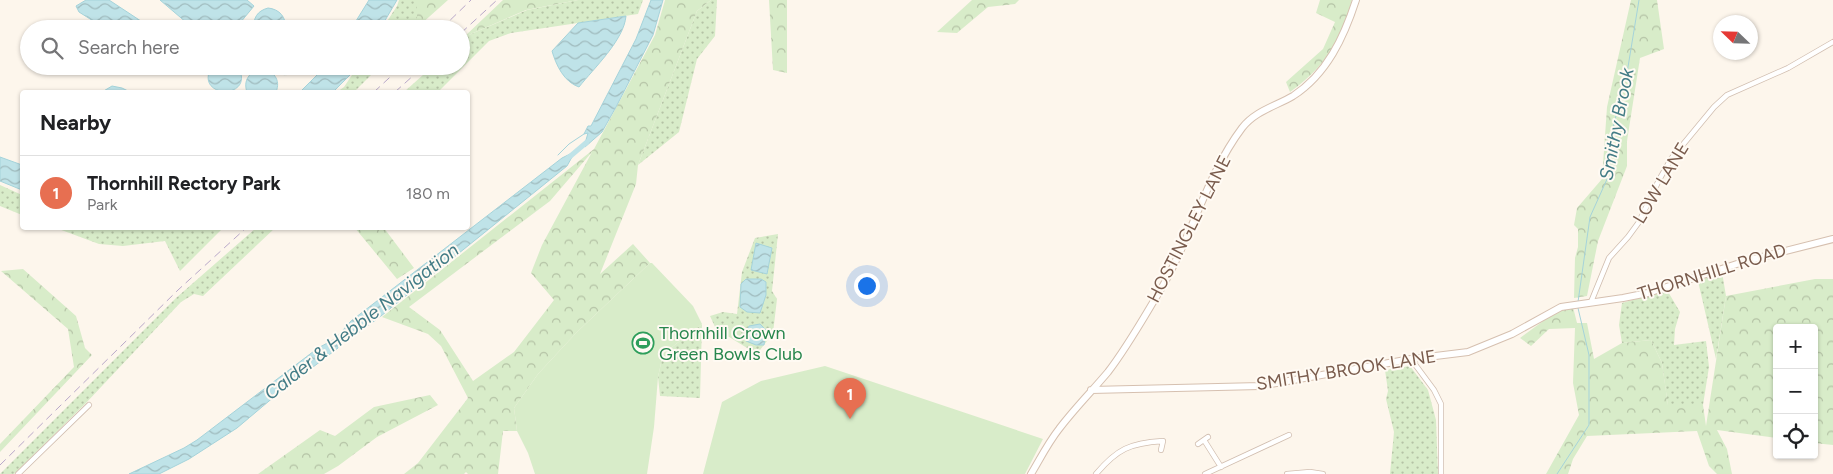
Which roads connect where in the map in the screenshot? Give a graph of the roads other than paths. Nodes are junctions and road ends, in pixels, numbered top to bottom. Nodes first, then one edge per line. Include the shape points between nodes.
1 (1356, 0) edge
2 (1833, 42) edge
3 (1833, 239) edge
4 (1590, 302) junction
5 (1411, 359) junction
6 (1092, 390) junction
7 (89, 405) dead end
8 (1289, 435) dead end
9 (1198, 444) dead end
10 (1161, 450) dead end
11 (1221, 467) junction
12 (18, 474) edge
13 (1031, 474) edge
14 (1096, 474) edge
15 (1205, 474) edge
16 (1286, 474) edge
17 (1323, 474) edge
18 (1441, 474) edge

1 - 6 street, HOSTINGLEY LANE via 1344,35 1319,72 1293,96 1262,111 1243,127 1214,176 1162,288 1124,349
2 - 4 street, LOW LANE via 1788,68 1727,95 1714,106 1671,160 1639,222 1609,258
3 - 4 street, THORNHILL ROAD via 1746,261 1648,293
4 - 5 street, SMITHY BROOK LANE via 1557,309 1512,334 1468,352
5 - 6 street, SMITHY BROOK LANE via 1260,386
5 - 18 street via 1434,390 1440,404
6 - 13 street, HOSTINGLEY LANE via 1058,431
7 - 12 street
8 - 11 street
9 - 11 street via 1206,439
10 - 14 street via 1163,441 1144,442 1123,449
11 - 15 street
16 - 17 street

